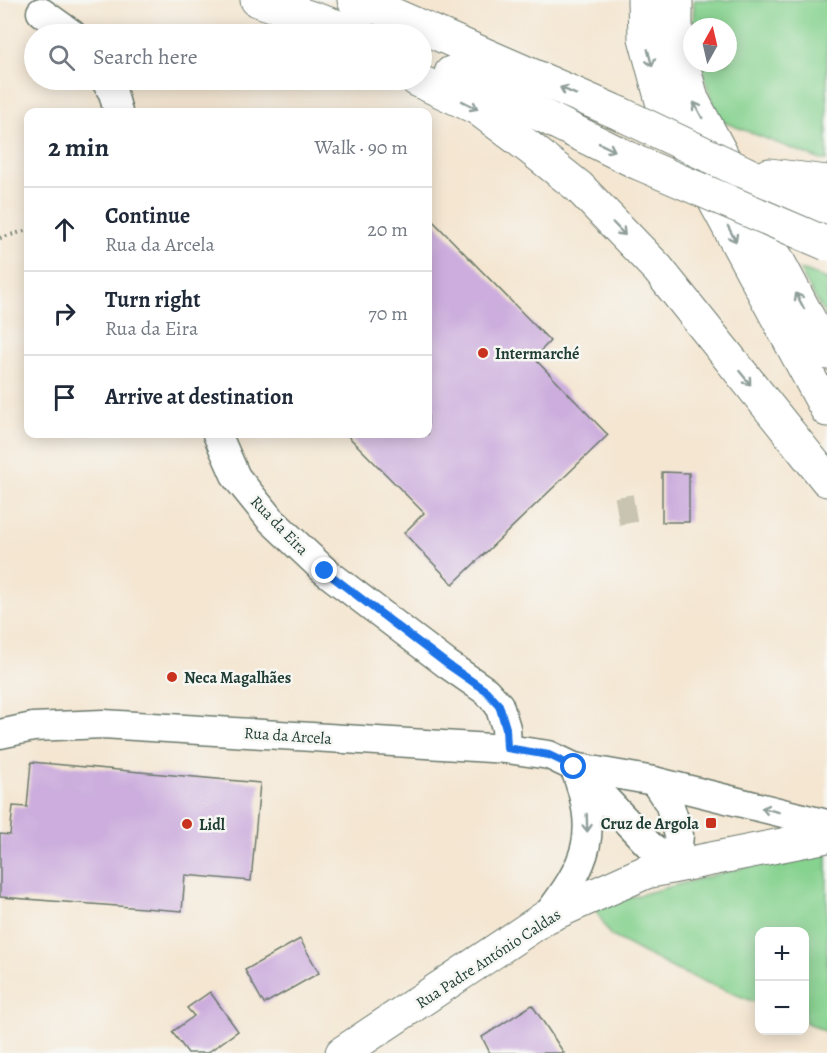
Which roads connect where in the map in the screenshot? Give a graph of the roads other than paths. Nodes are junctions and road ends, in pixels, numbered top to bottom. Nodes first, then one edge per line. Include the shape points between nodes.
1 (257, 0) edge
2 (354, 0) edge
3 (644, 0) edge
4 (676, 0) edge
5 (41, 12) dead end
6 (58, 24) edge
7 (330, 24) edge
8 (415, 24) edge
9 (432, 32) edge
10 (432, 64) edge
11 (432, 87) edge
12 (110, 90) edge
13 (117, 108) edge
14 (824, 196) edge
15 (827, 244) edge
16 (827, 353) edge
17 (827, 410) edge
18 (219, 438) edge
19 (827, 480) edge
20 (0, 734) edge
21 (507, 748) junction
22 (574, 767) junction
23 (654, 781) junction
24 (827, 824) edge
25 (827, 836) edge
26 (676, 866) junction
27 (546, 917) junction
28 (342, 1053) edge

1 - 7 main road
8 -> 2 main road, bridge
3 -> 17 main road via 645,38 663,105
16 -> 4 main road via 692,99 676,37
5 - 6 street
14 -> 9 main road, bridge via 739,170
10 -> 15 main road, bridge via 636,162
11 -> 19 main road via 477,108 579,187 658,269
12 - 13 street
18 - 21 street, Rua da Eira via 236,477 270,519 325,571 486,691 499,705
20 - 21 street, Rua da Arcela via 33,727 103,724
21 - 22 street, Rua da Arcela via 549,755
22 - 23 street
22 - 26 street via 649,845
22 -> 27 street via 585,794 588,828 583,860
24 -> 23 street
23 - 26 street via 669,803 679,835
25 - 26 main road, Rua Padre António Caldas
26 - 27 main road, Rua Padre António Caldas via 646,872
27 - 28 main road, Rua Padre António Caldas

